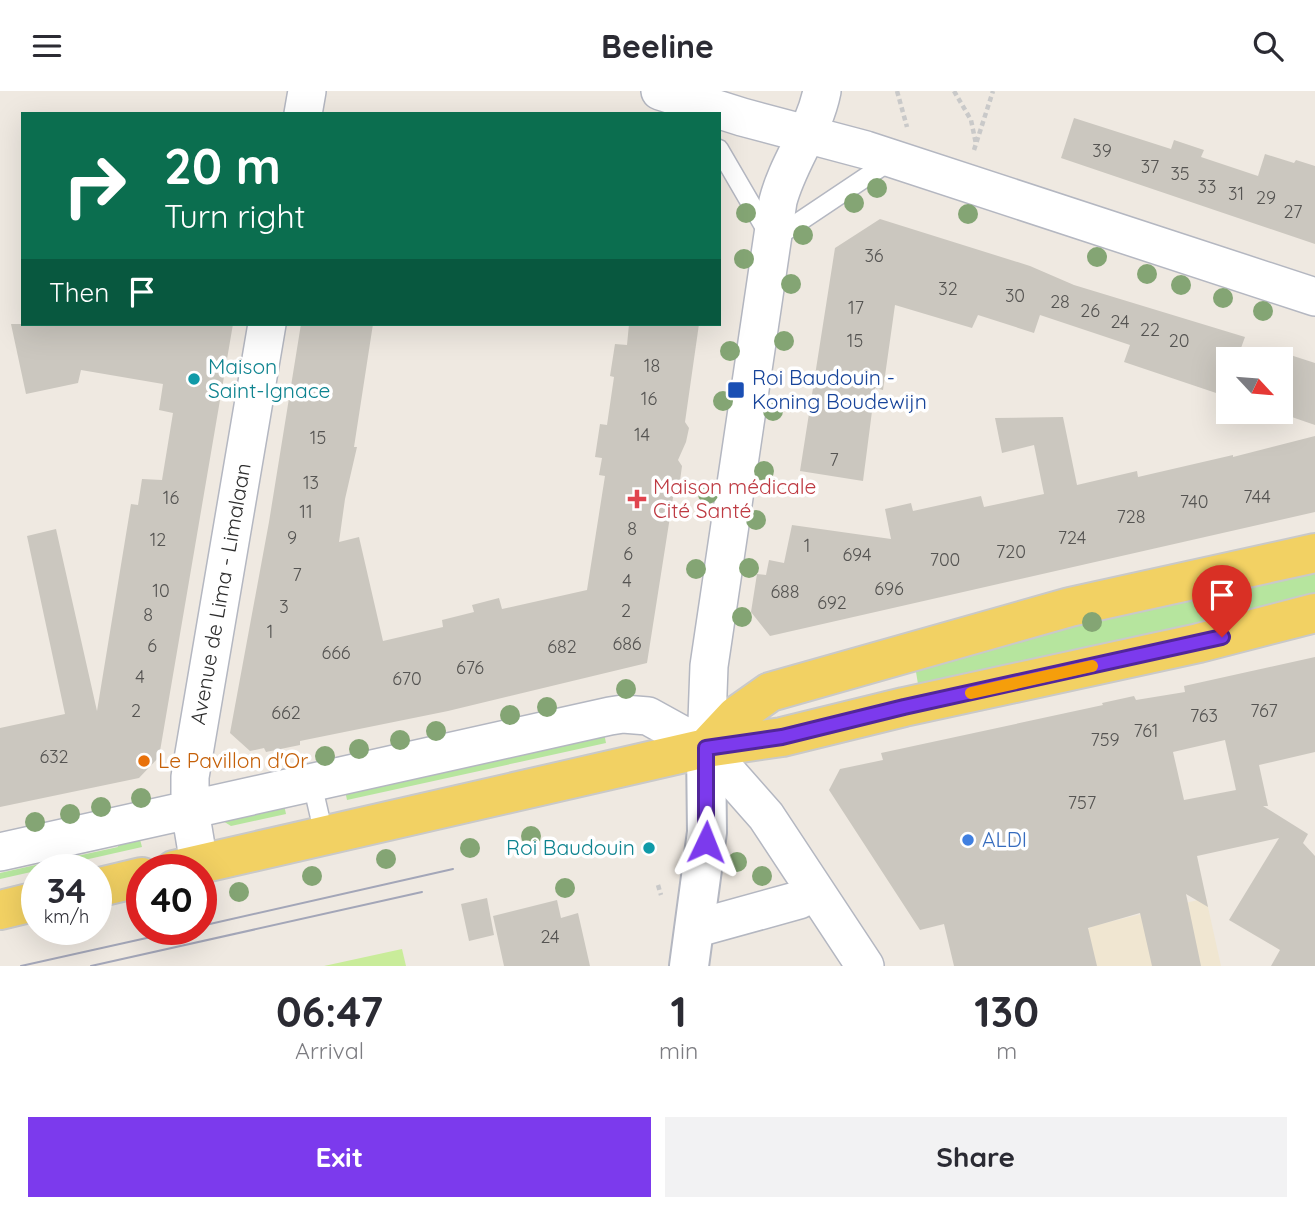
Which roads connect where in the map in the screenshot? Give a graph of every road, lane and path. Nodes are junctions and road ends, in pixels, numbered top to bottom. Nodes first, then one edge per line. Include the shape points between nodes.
1 (307, 91) edge
2 (822, 91) edge
3 (897, 91) edge
4 (954, 91) edge
5 (993, 91) edge
6 (697, 101) edge
7 (303, 112) edge
8 (808, 134) junction
9 (900, 144) junction
10 (976, 145) junction
11 (721, 152) edge
12 (970, 160) dead end
13 (772, 240) junction
14 (1315, 297) edge
15 (267, 326) edge
16 (1315, 553) edge
17 (1315, 613) edge
18 (895, 655) junction
19 (904, 707) junction
20 (706, 748) junction
21 (312, 783) junction
22 (190, 810) junction
23 (324, 835) junction
24 (0, 852) edge
25 (187, 854) edge
26 (217, 860) edge
27 (658, 885) dead end
28 (815, 891) junction
29 (661, 895) dead end
30 (21, 905) edge
31 (0, 910) edge
32 (692, 948) edge
33 (865, 966) edge

1 - 7 street
2 - 8 street
3 - 9 path
4 - 10 path via 971,120
5 - 10 path
6 - 8 street
8 - 9 street
8 - 13 street via 782,187
9 - 13 lane
9 - 14 street
10 - 12 path
11 - 13 lane
13 - 20 street via 709,666
15 - 22 street, Avenue de Lima - Limalaan via 190,777
16 - 18 main road via 1070,607
17 - 19 main road
18 - 19 main road
18 - 20 main road via 770,692 736,716
19 - 20 main road via 782,737
20 - 21 street via 656,719 623,714
20 - 23 main road
20 - 28 street via 766,817
20 - 32 street via 707,832
21 - 22 street
21 - 23 lane
22 - 24 street
22 - 25 street, Avenue de Lima - Limalaan
23 - 26 main road
27 - 29 path
28 - 32 street
28 - 33 street
30 - 31 main road

